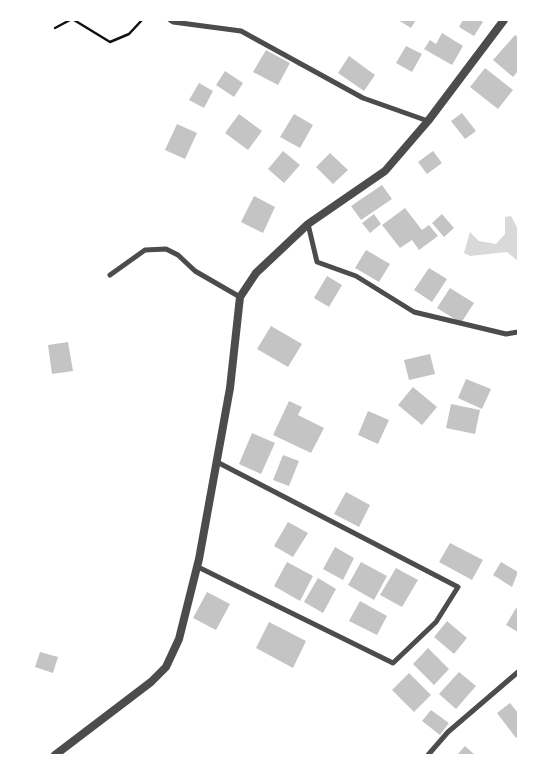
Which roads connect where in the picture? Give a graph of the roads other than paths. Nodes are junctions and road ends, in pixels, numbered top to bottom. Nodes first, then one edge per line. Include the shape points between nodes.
1 (170, 20) edge
2 (504, 20) edge
3 (428, 121) junction
4 (308, 224) junction
5 (110, 275) dead end
6 (240, 297) junction
7 (518, 332) edge
8 (216, 462) junction
9 (198, 567) junction
10 (518, 672) edge
11 (55, 755) edge
12 (428, 755) edge

1 - 3 street via 240,31 363,98
2 - 3 street
3 - 4 street via 385,171
4 - 6 street via 256,273
4 - 7 street via 317,262 356,276 414,312 506,334
5 - 6 street via 146,250 166,249 195,271
6 - 8 street via 230,388
8 - 9 street
8 - 9 street via 458,587 436,622 394,663
9 - 11 street via 179,639 166,667
10 - 12 street via 448,732

